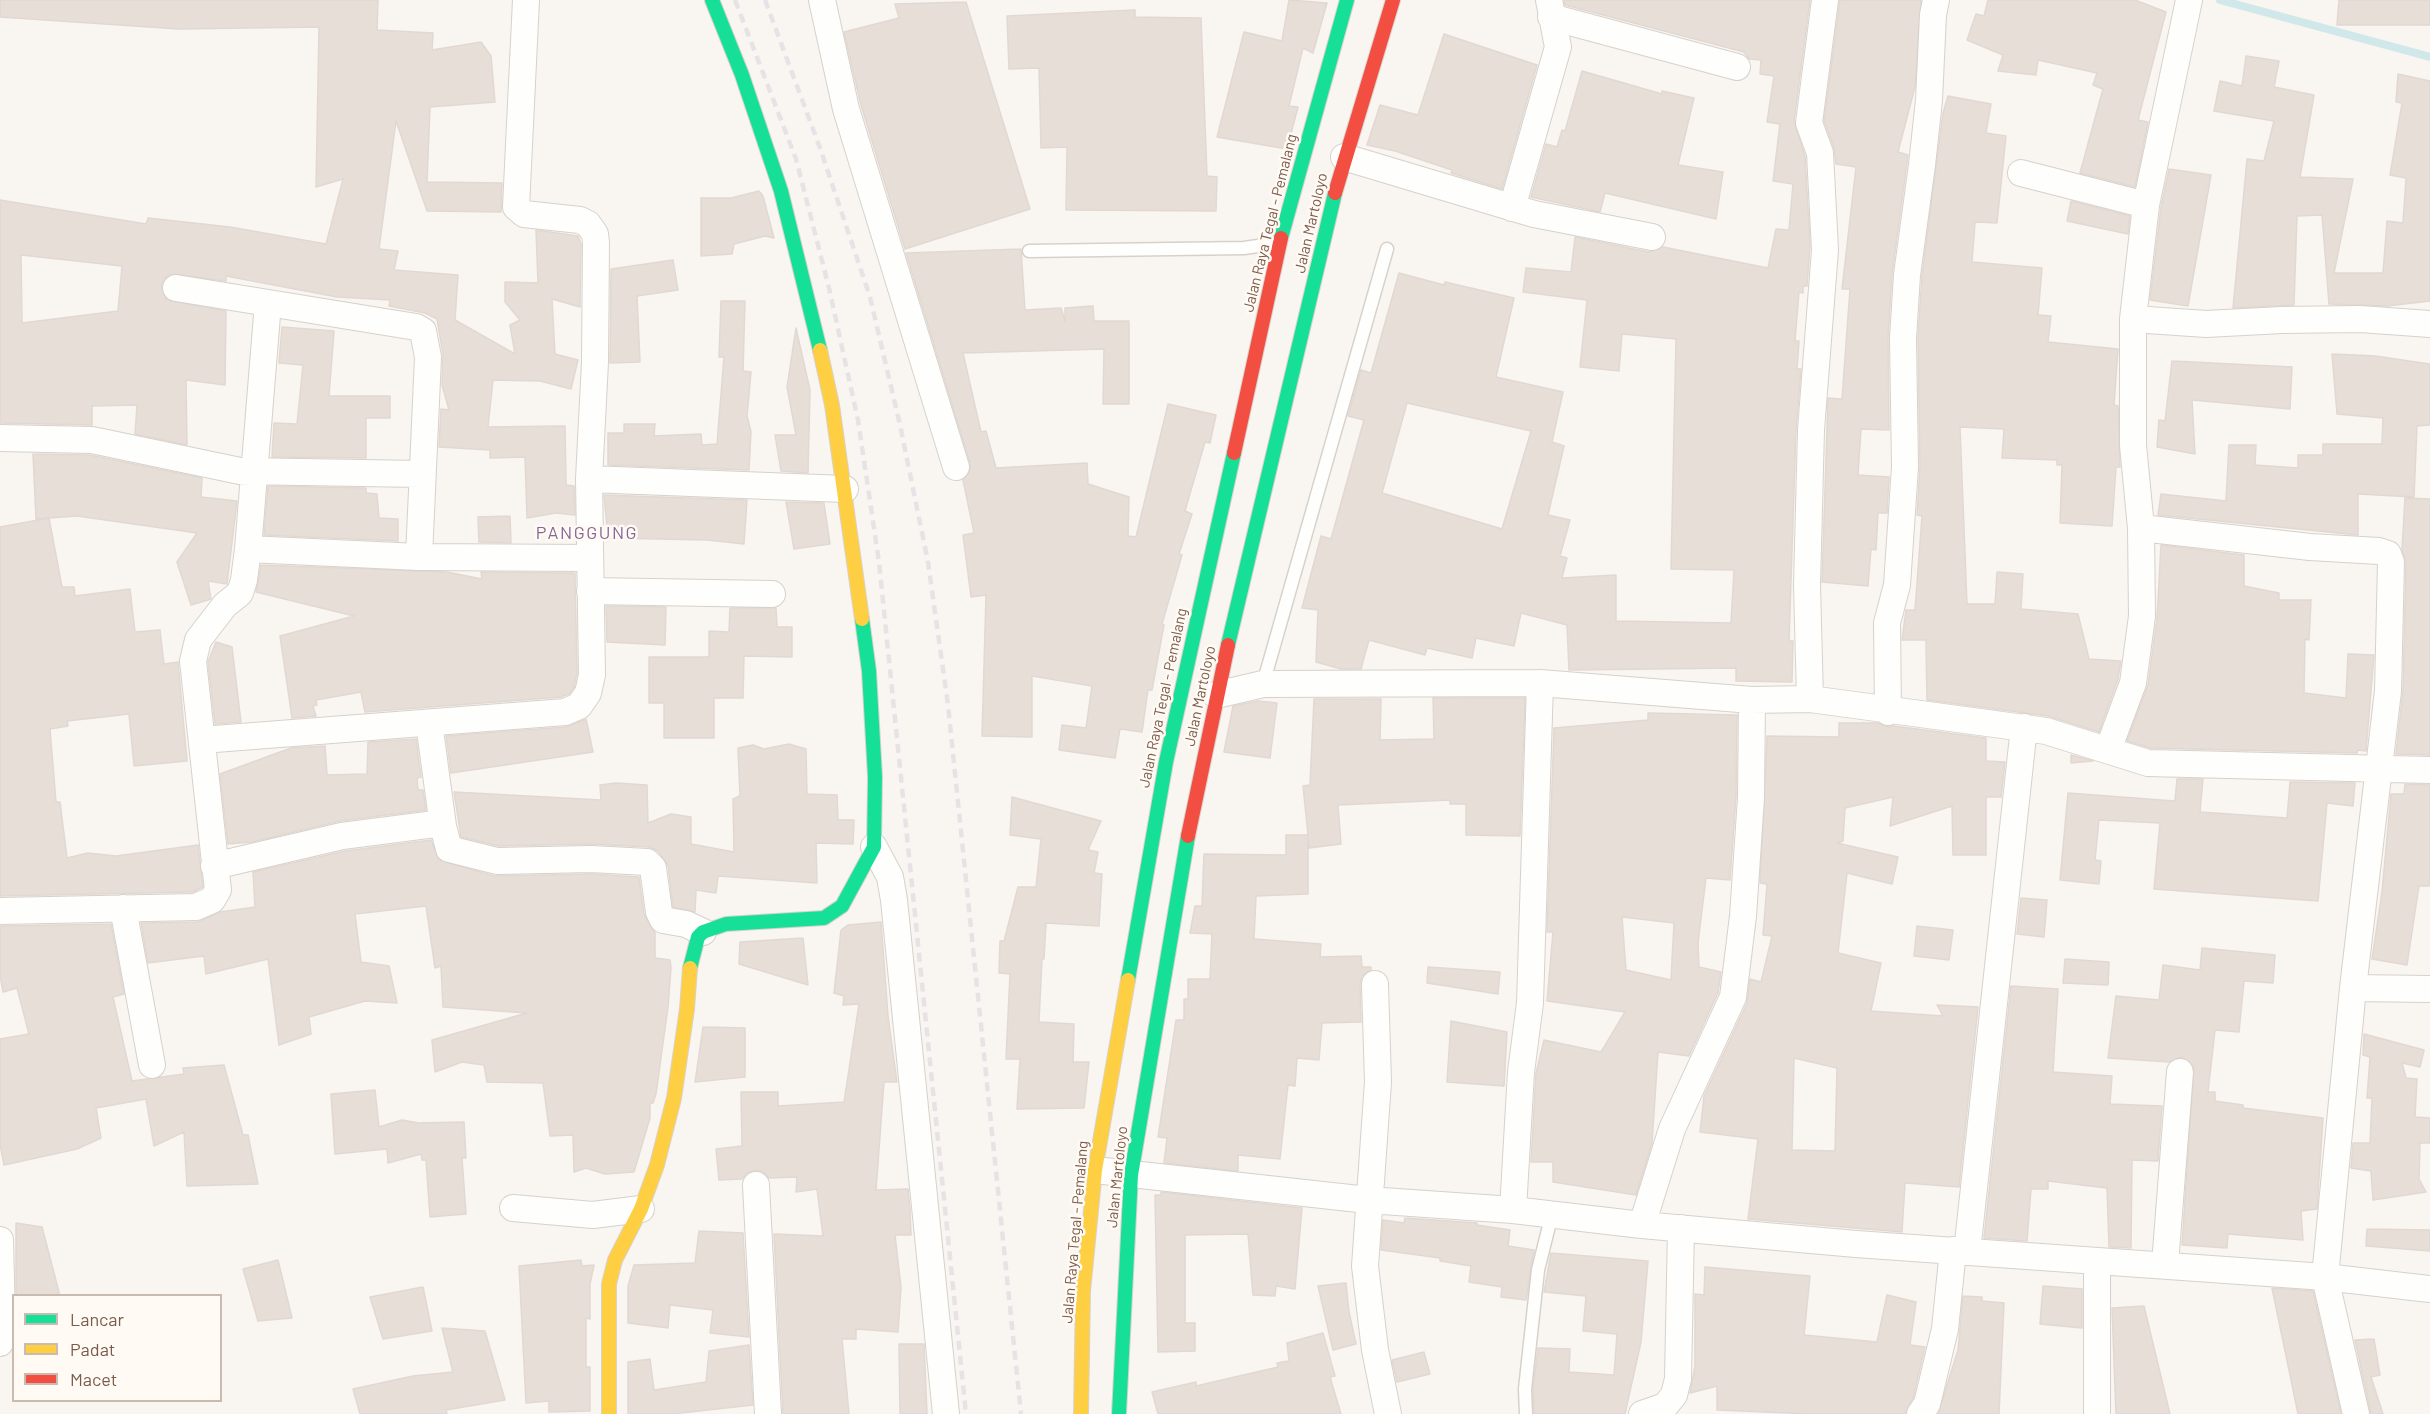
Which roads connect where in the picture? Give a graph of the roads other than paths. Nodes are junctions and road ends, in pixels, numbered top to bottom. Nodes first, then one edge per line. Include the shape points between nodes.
1 (526, 0) edge
2 (712, 0) edge
3 (822, 0) edge
4 (1347, 0) edge
5 (1393, 0) edge
6 (1824, 0) edge
7 (1936, 0) edge
8 (2189, 2) edge
9 (1550, 8) edge
10 (1737, 67) dead end
11 (1344, 157) junction
12 (2021, 173) dead end
13 (2146, 205) junction
14 (1512, 208) junction
15 (1652, 237) dead end
16 (1280, 243) junction
17 (1387, 249) dead end
18 (1029, 251) dead end
19 (176, 288) dead end
20 (268, 303) junction
21 (2133, 320) junction
22 (2430, 324) edge
23 (0, 438) edge
24 (956, 467) dead end
25 (253, 471) junction
26 (421, 474) junction
27 (589, 479) junction
28 (845, 489) junction
29 (2141, 528) junction
30 (248, 549) junction
31 (419, 557) junction
32 (590, 558) junction
33 (590, 591) junction
34 (771, 594) dead end
35 (1540, 683) junction
36 (1263, 684) junction
37 (1216, 695) junction
38 (1810, 699) junction
39 (1752, 700) junction
40 (1888, 712) junction
41 (429, 723) junction
42 (2024, 727) junction
43 (202, 740) junction
44 (2108, 750) junction
45 (2378, 768) junction
46 (2430, 770) edge
47 (443, 826) junction
48 (874, 847) junction
49 (214, 866) junction
50 (123, 908) junction
51 (0, 911) edge
52 (703, 932) junction
53 (1376, 984) dead end
54 (2353, 988) junction
55 (2430, 989) edge
56 (152, 1065) dead end
57 (2180, 1072) dead end
58 (1095, 1170) junction
59 (1131, 1175) junction
60 (756, 1185) dead end
61 (1368, 1200) junction
62 (513, 1208) dead end
63 (641, 1209) junction
64 (1513, 1210) junction
65 (1552, 1214) junction
66 (1642, 1224) junction
67 (1681, 1228) junction
68 (0, 1240) edge
69 (1960, 1251) junction
70 (2097, 1262) junction
71 (2165, 1264) junction
72 (2325, 1277) junction
73 (2430, 1289) edge
74 (0, 1343) edge
75 (609, 1414) edge
76 (768, 1414) edge
77 (946, 1414) edge
78 (1081, 1414) edge
79 (1119, 1414) edge
80 (1388, 1414) edge
81 (1526, 1414) edge
82 (1642, 1414) edge
83 (1920, 1414) edge
84 (2097, 1414) edge
85 (2356, 1414) edge

1 - 27 street via 516,207 524,214 580,220 596,234
2 - 28 main road via 781,191 815,325
3 - 24 street via 846,109
4 - 16 main road, Jalan Raya Tegal - Pemalang
5 - 11 main road, Jalan Martoloyo
6 - 38 street via 1809,123 1820,153 1825,250 1811,430 1807,585
7 - 40 street via 1923,154 1906,285 1905,467 1897,585 1887,623
8 - 13 street
9 - 10 street
9 - 14 street via 1558,46
11 - 14 street
11 - 37 main road, Jalan Martoloyo
12 - 13 street
13 - 21 street
14 - 15 street
16 - 18 lane via 1244,248
16 - 58 main road, Jalan Raya Tegal - Pemalang via 1166,762
17 - 36 lane
19 - 20 street
20 - 25 street
20 - 26 street via 423,331 428,357
21 - 22 street via 2206,324 2360,319
21 - 29 street via 2133,445
23 - 25 street via 92,440
25 - 26 street
25 - 30 street
26 - 31 street
27 - 28 street
27 - 32 street
28 - 48 main road via 869,671
29 - 44 street via 2142,616 2133,683
29 - 45 street via 2310,548 2379,550 2388,554 2388,691
30 - 31 street
30 - 43 street via 240,592 198,640 193,661
31 - 32 street
32 - 33 street
33 - 34 street
33 - 41 street via 592,675 588,693 579,706 565,712
35 - 36 street
35 - 39 street
35 - 64 street via 1530,1003 1521,1072
36 - 37 street
37 - 59 main road, Jalan Martoloyo via 1183,864
38 - 39 street
38 - 40 street
39 - 66 street via 1751,798 1733,997 1672,1129
40 - 42 street
41 - 43 street
41 - 47 street
42 - 44 street
42 - 69 street
43 - 49 street
44 - 45 street via 2148,763
45 - 46 street
45 - 54 street
47 - 49 street via 425,824 342,836
47 - 52 street via 449,849 496,861 647,862 652,868 663,920
48 - 52 main road via 842,906 824,918 726,924
48 - 77 street via 890,877 894,900
49 - 50 street via 218,890 212,900 196,907
50 - 51 street
50 - 56 street
52 - 63 main road via 690,961 674,1098
53 - 61 street via 1378,1082
54 - 55 street
54 - 72 street
57 - 71 street
58 - 59 street
58 - 78 main road, Jalan Raya Tegal - Pemalang via 1083,1291
59 - 61 street
59 - 79 main road, Jalan Martoloyo
60 - 76 street
61 - 64 street
61 - 80 street via 1365,1266 1375,1350
62 - 63 street via 592,1215
63 - 75 main road via 615,1260 609,1284
64 - 65 street
65 - 66 street
65 - 81 lane via 1538,1270 1525,1389
66 - 67 street
67 - 69 street
67 - 82 street via 1678,1379 1674,1395 1665,1406
68 - 74 street
69 - 70 street
69 - 83 street via 1927,1404
70 - 71 street
70 - 84 street
71 - 72 street
72 - 73 street
72 - 85 street

